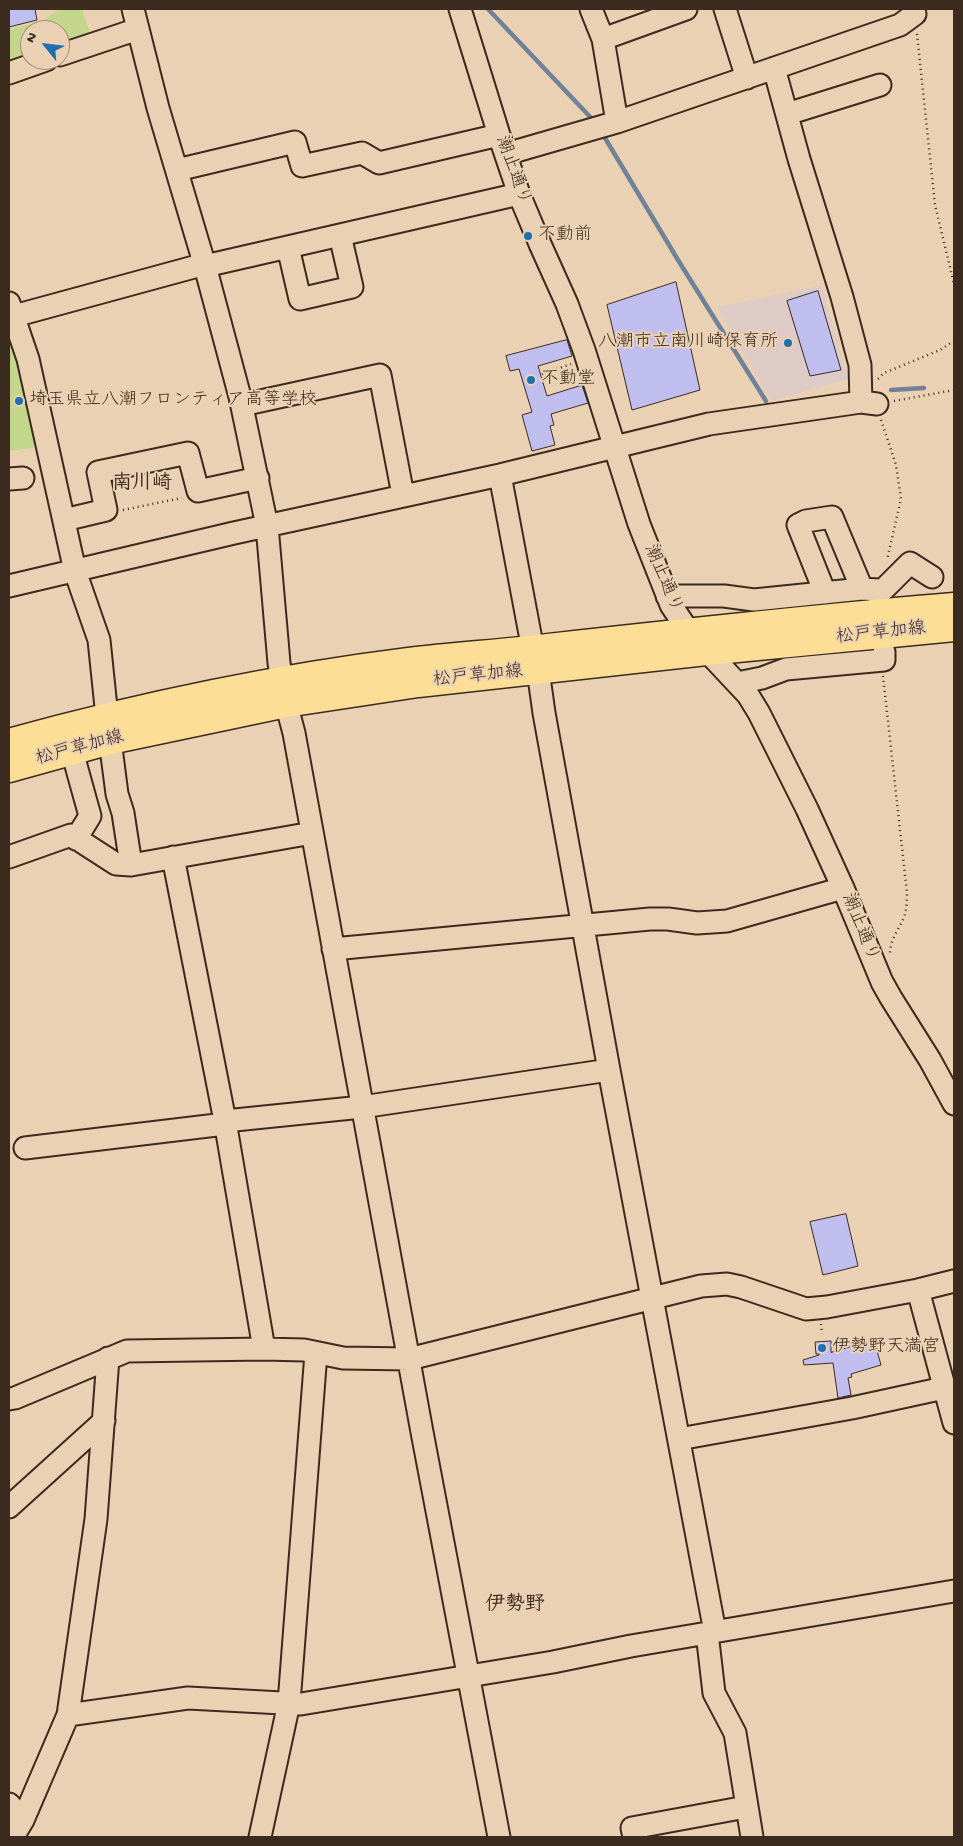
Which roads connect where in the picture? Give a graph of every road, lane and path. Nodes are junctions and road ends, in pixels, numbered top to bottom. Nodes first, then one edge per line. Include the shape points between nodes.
1 (460, 9) edge
2 (591, 9) edge
3 (686, 9) edge
4 (724, 9) edge
5 (915, 14) joint
6 (135, 19) edge
7 (603, 39) junction
8 (70, 50) edge
9 (774, 68) junction
10 (747, 78) junction
11 (880, 85) dead end
12 (787, 114) junction
13 (617, 122) junction
14 (503, 144) junction
15 (177, 170) junction
16 (519, 194) junction
17 (340, 235) junction
18 (288, 247) junction
19 (205, 265) junction
20 (954, 284) edge
21 (11, 310) edge
22 (954, 341) edge
23 (587, 359) junction
24 (542, 374) dead end
25 (954, 390) edge
26 (869, 403) junction
27 (242, 406) junction
28 (616, 447) junction
29 (500, 474) junction
30 (258, 478) junction
31 (198, 491) junction
32 (403, 495) junction
33 (106, 510) junction
34 (64, 520) junction
35 (267, 526) junction
36 (75, 570) junction
37 (932, 577) dead end
38 (9, 586) edge
39 (825, 593) junction
40 (667, 596) junction
41 (885, 604) junction
42 (954, 607) edge
43 (954, 627) edge
44 (697, 642) junction
45 (884, 656) joint
46 (535, 660) junction
47 (737, 683) junction
48 (284, 692) junction
49 (109, 728) junction
50 (9, 743) edge
51 (72, 750) junction
52 (9, 768) edge
53 (312, 833) junction
54 (76, 839) junction
55 (9, 857) edge
56 (173, 857) junction
57 (131, 865) junction
58 (843, 888) junction
59 (583, 925) junction
60 (334, 949) junction
61 (890, 959) dead end
62 (608, 1070) junction
63 (954, 1104) edge
64 (362, 1107) junction
65 (225, 1122) junction
66 (25, 1148) dead end
67 (954, 1281) edge
68 (918, 1290) junction
69 (652, 1298) junction
70 (264, 1349) junction
71 (316, 1353) junction
72 (108, 1358) junction
73 (409, 1359) junction
74 (944, 1388) junction
75 (9, 1399) edge
76 (104, 1420) junction
77 (954, 1423) edge
78 (679, 1438) junction
79 (9, 1507) edge
80 (954, 1591) edge
81 (711, 1633) junction
82 (469, 1676) junction
83 (289, 1703) junction
84 (68, 1714) junction
85 (746, 1807) junction
86 (16, 1812) edge
87 (9, 1837) edge
88 (260, 1837) edge
89 (499, 1837) edge
90 (634, 1837) edge
91 (752, 1837) edge

1 - 14 street, 潮止通り
2 - 7 street
3 - 7 street
4 - 10 street
5 - 9 street via 900,25
5 - 20 path via 935,205
6 - 8 street
6 - 15 street
7 - 13 street
9 - 10 street
9 - 12 street
10 - 13 street
11 - 12 street
12 - 26 street via 842,297
13 - 14 street
14 - 15 street via 379,163 362,152 302,166 295,142
14 - 16 street, 潮止通り
15 - 19 street
16 - 17 street
16 - 23 street, 潮止通り
17 - 18 street
17 - 18 street via 352,287 300,298
18 - 19 street
19 - 21 street
19 - 27 street
21 - 34 street via 28,360
22 - 26 path via 884,373 877,379
23 - 24 path
23 - 28 street, 潮止通り
25 - 26 path via 909,400
26 - 28 street via 795,410 709,424
26 - 41 path via 896,465 902,499 880,580
27 - 30 street
27 - 32 street via 380,375
28 - 29 street
28 - 40 street, 潮止通り via 639,524
29 - 32 street
29 - 46 street
30 - 31 street
30 - 35 street
31 - 33 path via 193,496 111,513
31 - 33 street via 188,453 98,472
32 - 35 street
33 - 34 street
34 - 36 street
35 - 36 street
35 - 48 street
36 - 38 street
36 - 49 street via 99,640
37 - 41 street via 910,563 884,588
39 - 40 street via 754,600 724,596
39 - 41 street
39 - 41 street via 798,525 832,517
40 - 44 street, 潮止通り via 674,612
41 - 42 main road, 松戸草加線
41 - 43 main road, 松戸草加線
41 - 44 main road, 松戸草加線
44 - 46 main road, 松戸草加線
44 - 47 street, 潮止通り
45 - 47 street via 786,669
45 - 61 path via 885,705 906,893 906,910 890,946
46 - 48 main road, 松戸草加線 via 418,683
46 - 59 street
47 - 58 street, 潮止通り via 759,713
48 - 49 main road, 松戸草加線
48 - 53 street
49 - 50 main road, 松戸草加線
49 - 51 main road, 松戸草加線
49 - 57 street
51 - 52 main road, 松戸草加線
51 - 54 street via 90,816
53 - 56 street
53 - 60 street
54 - 55 street via 71,835
54 - 57 street via 116,864
56 - 57 street
56 - 65 street
58 - 59 street via 718,922 668,919
58 - 63 street, 潮止通り via 886,990
59 - 60 street
59 - 62 street
60 - 64 street
62 - 64 street
62 - 69 street
64 - 65 street
64 - 73 street
65 - 66 street
65 - 70 street
67 - 68 street
68 - 69 street via 806,1309 727,1284 701,1286
68 - 74 street
69 - 73 street
69 - 78 street
70 - 71 street
70 - 72 street via 127,1352
71 - 73 street via 343,1358
71 - 83 street
72 - 75 street
72 - 76 street
73 - 82 street
74 - 77 street
74 - 78 street via 852,1408
76 - 79 street
76 - 84 street via 96,1519
78 - 81 street
80 - 81 street
81 - 82 street
81 - 85 street via 714,1693 735,1733
82 - 83 street via 301,1704
82 - 89 street
83 - 84 street via 188,1698
83 - 88 street
84 - 86 street
85 - 90 street via 632,1828
85 - 91 street
86 - 87 street via 17,1830

